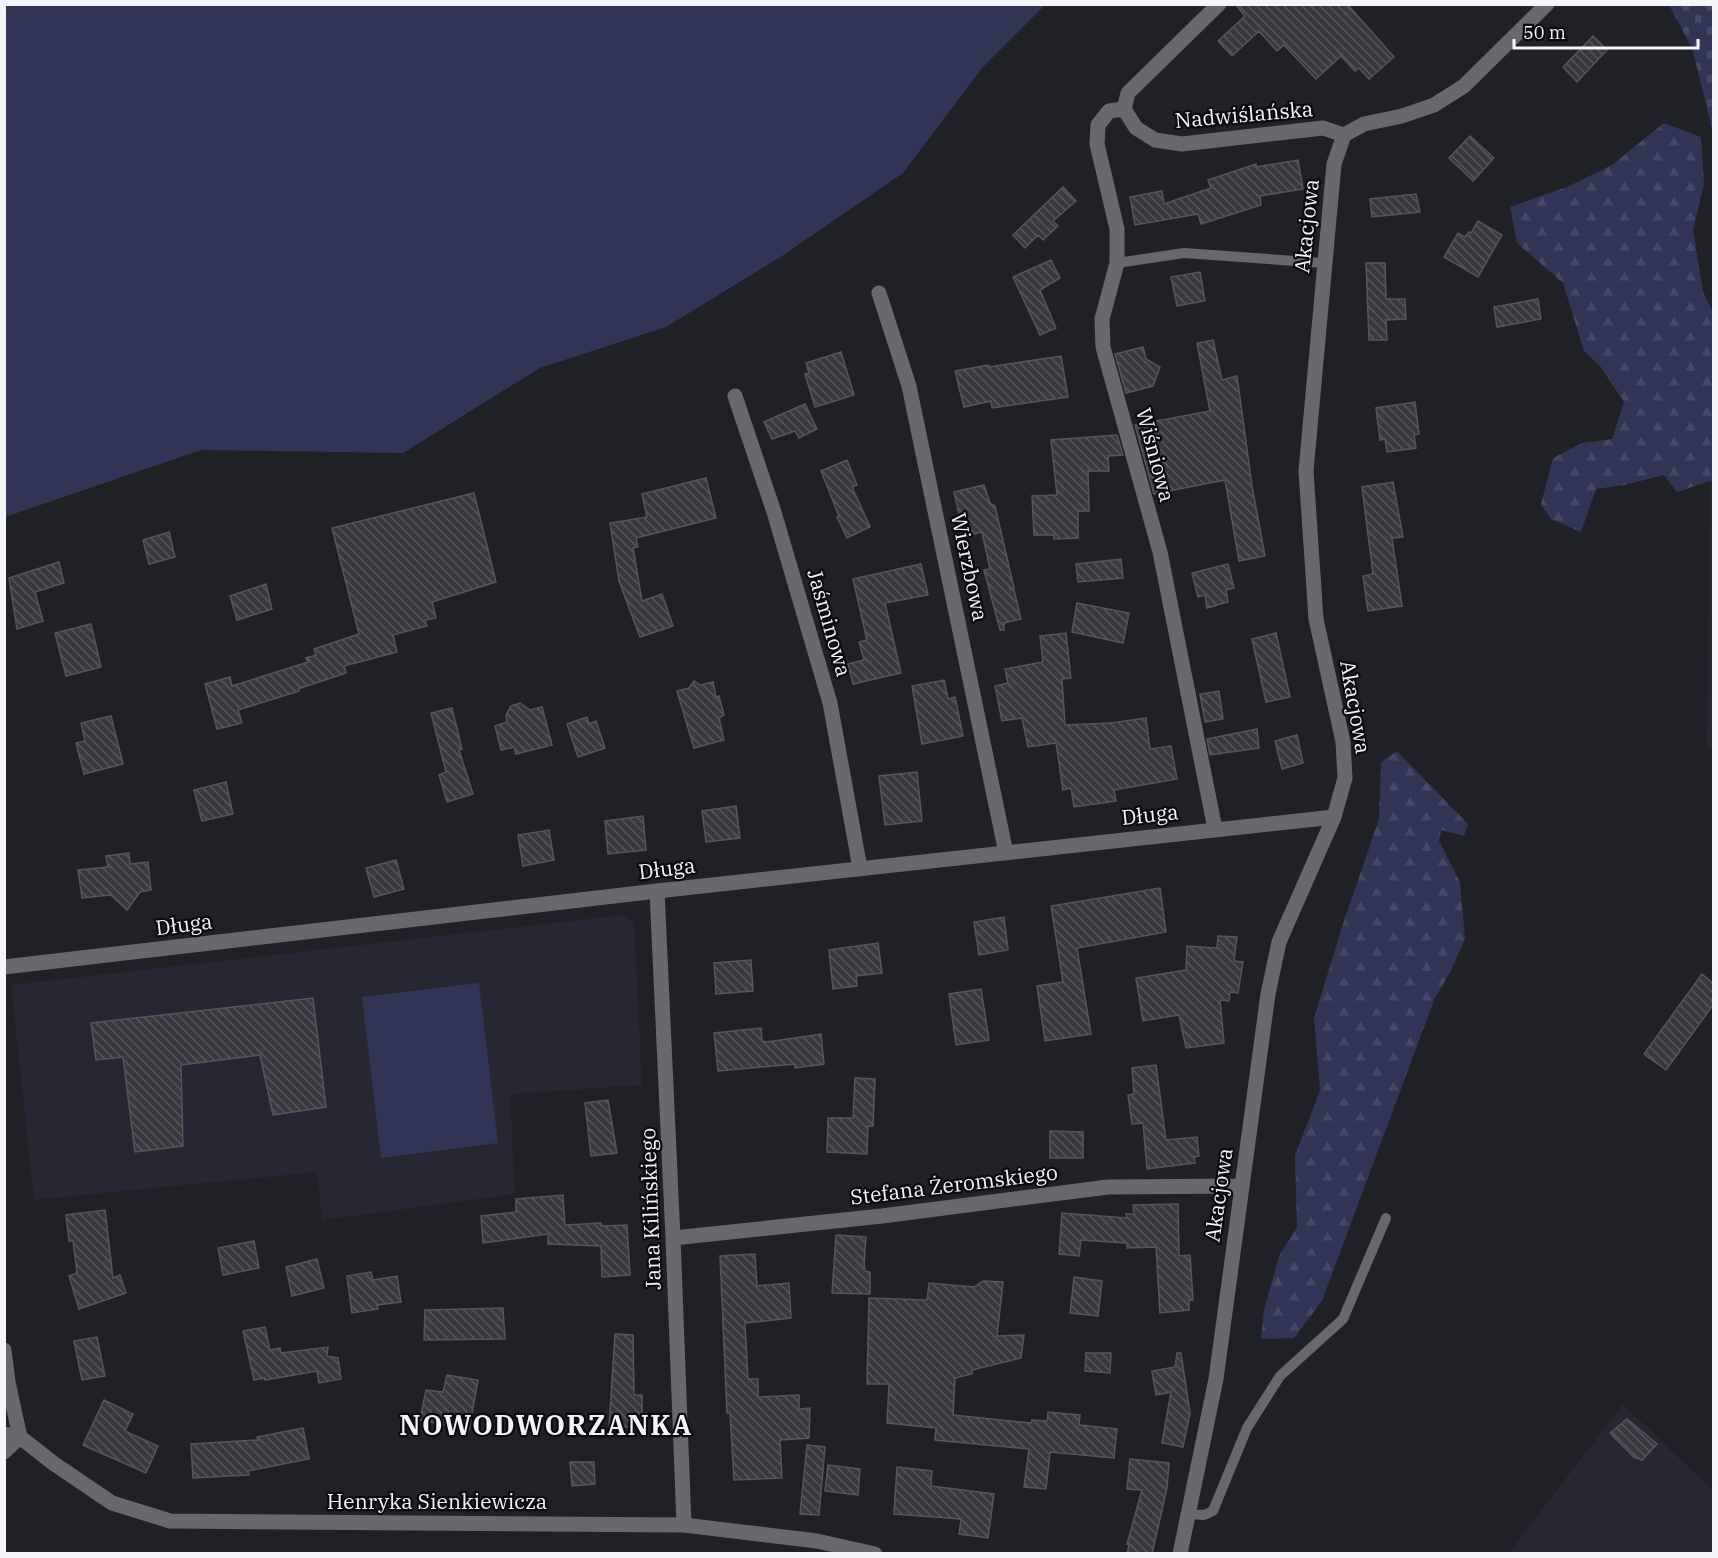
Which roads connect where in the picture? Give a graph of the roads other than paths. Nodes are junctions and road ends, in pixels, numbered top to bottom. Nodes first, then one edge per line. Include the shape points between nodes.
1 (1219, 4) edge
2 (1547, 4) edge
3 (1124, 109) junction
4 (1344, 135) junction
5 (1118, 262) junction
6 (1324, 263) junction
7 (879, 293) dead end
8 (735, 396) dead end
9 (1334, 817) junction
10 (1215, 829) junction
11 (1005, 853) junction
12 (860, 868) junction
13 (657, 891) junction
14 (4, 967) edge
15 (1241, 1186) junction
16 (1386, 1218) dead end
17 (673, 1238) junction
18 (4, 1350) edge
19 (12, 1435) edge
20 (4, 1452) edge
21 (1189, 1514) junction
22 (684, 1525) junction
23 (876, 1554) edge
24 (1180, 1554) edge

1 - 3 street via 1128,93
2 - 4 street via 1464,86 1434,105 1364,123
3 - 4 street, Nadwiślańska via 1136,128 1155,140 1182,144 1323,128
3 - 5 street, Wiśniowa via 1109,111 1098,125 1097,144 1117,229
4 - 6 street, Akacjowa via 1334,164
5 - 6 lane via 1184,253
5 - 10 street, Wiśniowa via 1102,320 1103,347 1160,552
6 - 9 street, Akacjowa via 1306,471 1316,619 1343,742 1345,778
7 - 11 street, Wierzbowa via 909,386
8 - 12 street, Jaśminowa via 830,703
9 - 10 street, Długa
9 - 15 street, Akacjowa via 1279,942
10 - 11 street, Długa
11 - 12 street, Długa
12 - 13 street, Długa
13 - 14 street, Długa
13 - 17 street, Jana Kilińskiego
15 - 17 street, Stefana Żeromskiego via 1108,1187
15 - 21 street, Akacjowa via 1216,1379
16 - 21 lane via 1343,1319 1280,1376 1247,1428 1213,1511
17 - 22 street, Jana Kilińskiego
18 - 19 street
19 - 20 street
19 - 22 street, Henryka Sienkiewicza via 112,1503 170,1521
21 - 24 street, Akacjowa
22 - 23 street, Henryka Sienkiewicza via 817,1541

